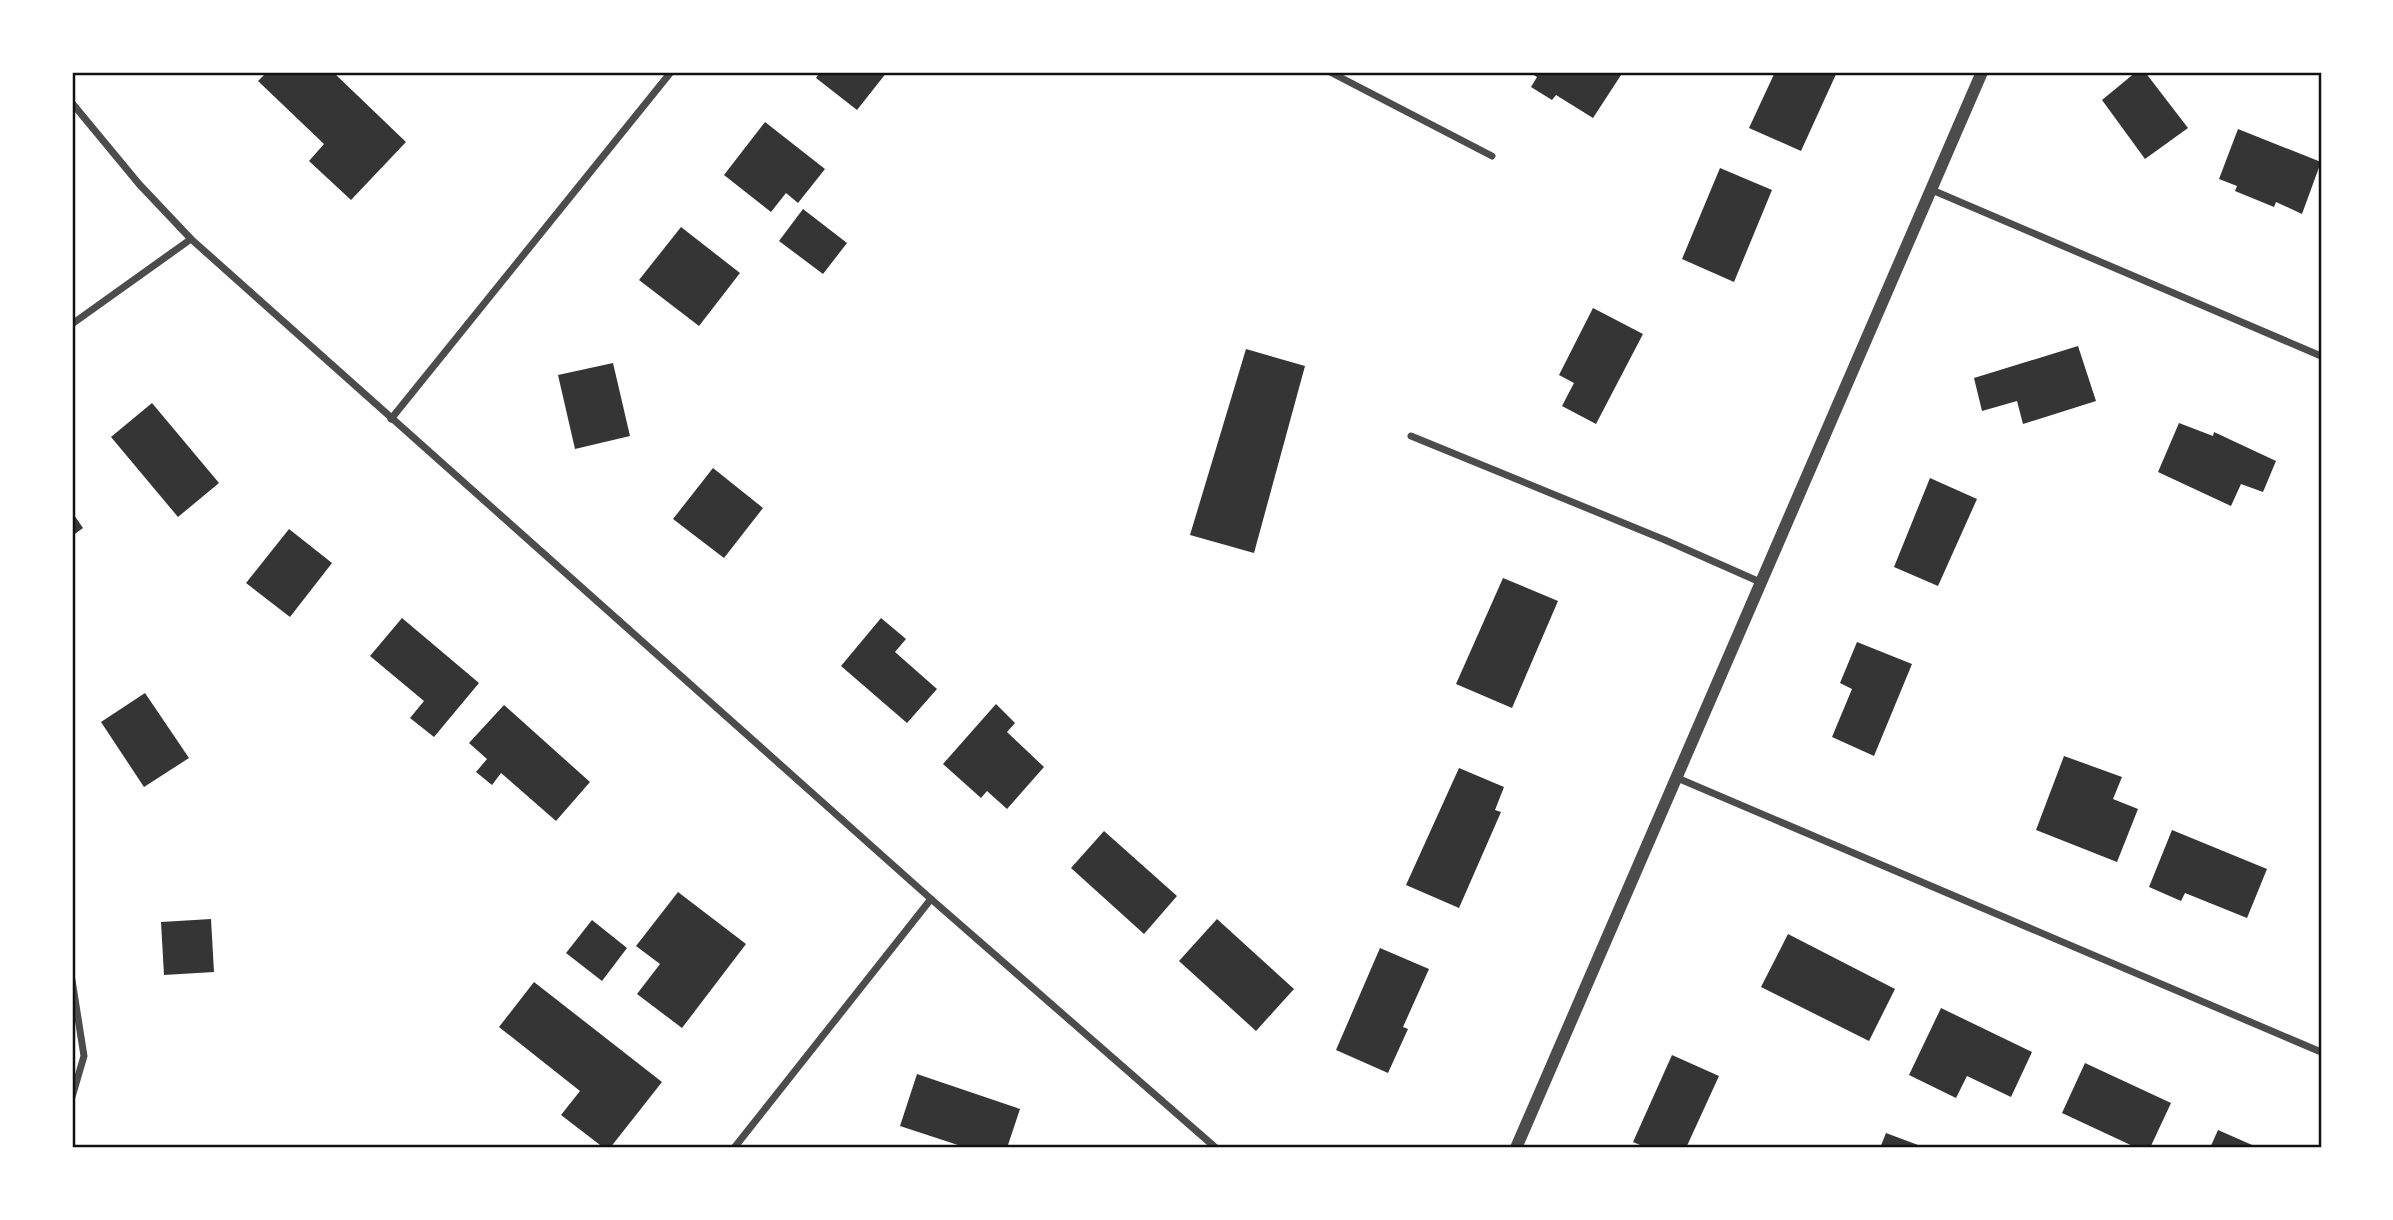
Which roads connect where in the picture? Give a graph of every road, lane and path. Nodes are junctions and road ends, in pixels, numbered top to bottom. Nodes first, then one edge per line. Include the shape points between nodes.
1 (671, 72) edge
2 (1329, 72) edge
3 (1982, 72) edge
4 (72, 103) edge
5 (1492, 156) dead end
6 (1932, 190) junction
7 (191, 239) junction
8 (72, 324) edge
9 (2321, 356) edge
10 (391, 419) junction
11 (1411, 436) dead end
12 (1760, 582) junction
13 (1675, 777) junction
14 (931, 899) junction
15 (72, 980) edge
16 (2321, 1052) edge
17 (72, 1097) edge
18 (734, 1148) edge
19 (1216, 1148) edge
20 (1516, 1148) edge

1 - 10 street
2 - 5 street
3 - 6 street
4 - 7 street
6 - 9 street
6 - 12 street
7 - 8 street
7 - 10 street
10 - 14 street
11 - 12 street
12 - 13 street
13 - 16 street
13 - 20 street
14 - 18 street
14 - 19 street
15 - 17 street via 84,1056

